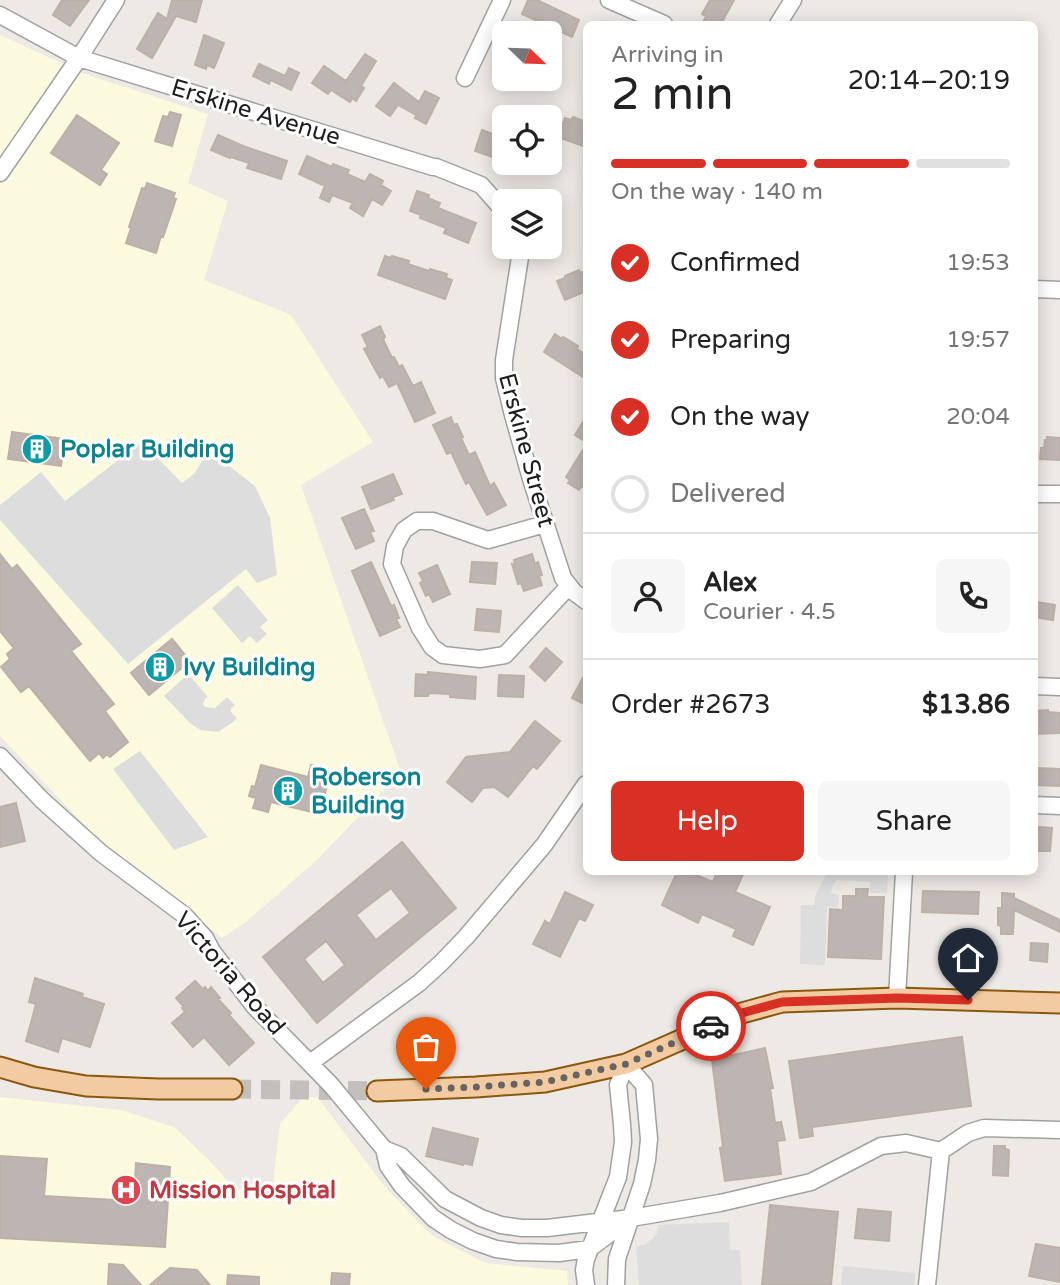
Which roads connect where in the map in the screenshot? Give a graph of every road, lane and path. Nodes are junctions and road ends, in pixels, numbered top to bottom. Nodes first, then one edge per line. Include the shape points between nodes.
1 (116, 0) edge
2 (502, 0) edge
3 (609, 0) edge
4 (793, 0) edge
5 (0, 15) edge
6 (657, 21) edge
7 (780, 21) edge
8 (79, 58) junction
9 (465, 78) dead end
10 (0, 173) edge
11 (492, 197) edge
12 (520, 259) edge
13 (1038, 289) edge
14 (1060, 290) edge
15 (1038, 494) edge
16 (1060, 494) edge
17 (545, 524) junction
18 (569, 586) junction
19 (583, 599) edge
20 (1038, 686) edge
21 (1060, 687) edge
22 (0, 756) edge
23 (583, 788) edge
24 (1038, 805) edge
25 (1060, 806) edge
26 (904, 875) edge
27 (897, 998) junction
28 (1060, 1003) edge
29 (310, 1063) junction
30 (626, 1064) junction
31 (0, 1067) edge
32 (232, 1089) tunnel mouth
33 (377, 1091) tunnel mouth
34 (1060, 1130) edge
35 (384, 1149) junction
36 (941, 1151) junction
37 (631, 1217) junction
38 (599, 1221) junction
39 (589, 1249) junction
40 (586, 1285) edge
41 (616, 1285) edge
42 (927, 1285) edge

1 - 8 street
2 - 9 street
3 - 6 street
4 - 7 street
5 - 8 street, Erskine Avenue
8 - 10 street
8 - 11 street, Erskine Avenue via 458,175 481,185
12 - 17 street, Erskine Street via 505,378
13 - 14 street
15 - 16 street
17 - 18 street, Erskine Street
17 - 18 street via 488,540 433,521 417,521 404,530 392,564 420,628 443,655 480,659 505,655
18 - 19 street, Erskine Street
20 - 21 street
22 - 29 street, Victoria Road via 101,853 184,915 254,1006
23 - 29 street via 544,845 441,963
24 - 25 street
26 - 27 street
27 - 28 main road
27 - 30 main road via 782,1002 742,1013
29 - 35 street, Victoria Road
30 - 33 main road via 545,1082
30 - 37 street via 644,1085 649,1139
30 - 38 street via 618,1085 623,1142 620,1163
31 - 32 main road via 86,1086
34 - 36 street via 984,1128
35 - 38 street, Victoria Road via 401,1156 445,1199 481,1218 522,1228
35 - 39 street, Victoria Road via 388,1166 402,1186 433,1218 473,1241 517,1252
36 - 37 street, Victoria Road via 906,1143 881,1146 811,1182
36 - 42 street
37 - 38 street, Victoria Road
37 - 39 street
37 - 41 street via 617,1259
38 - 39 street
39 - 40 street

